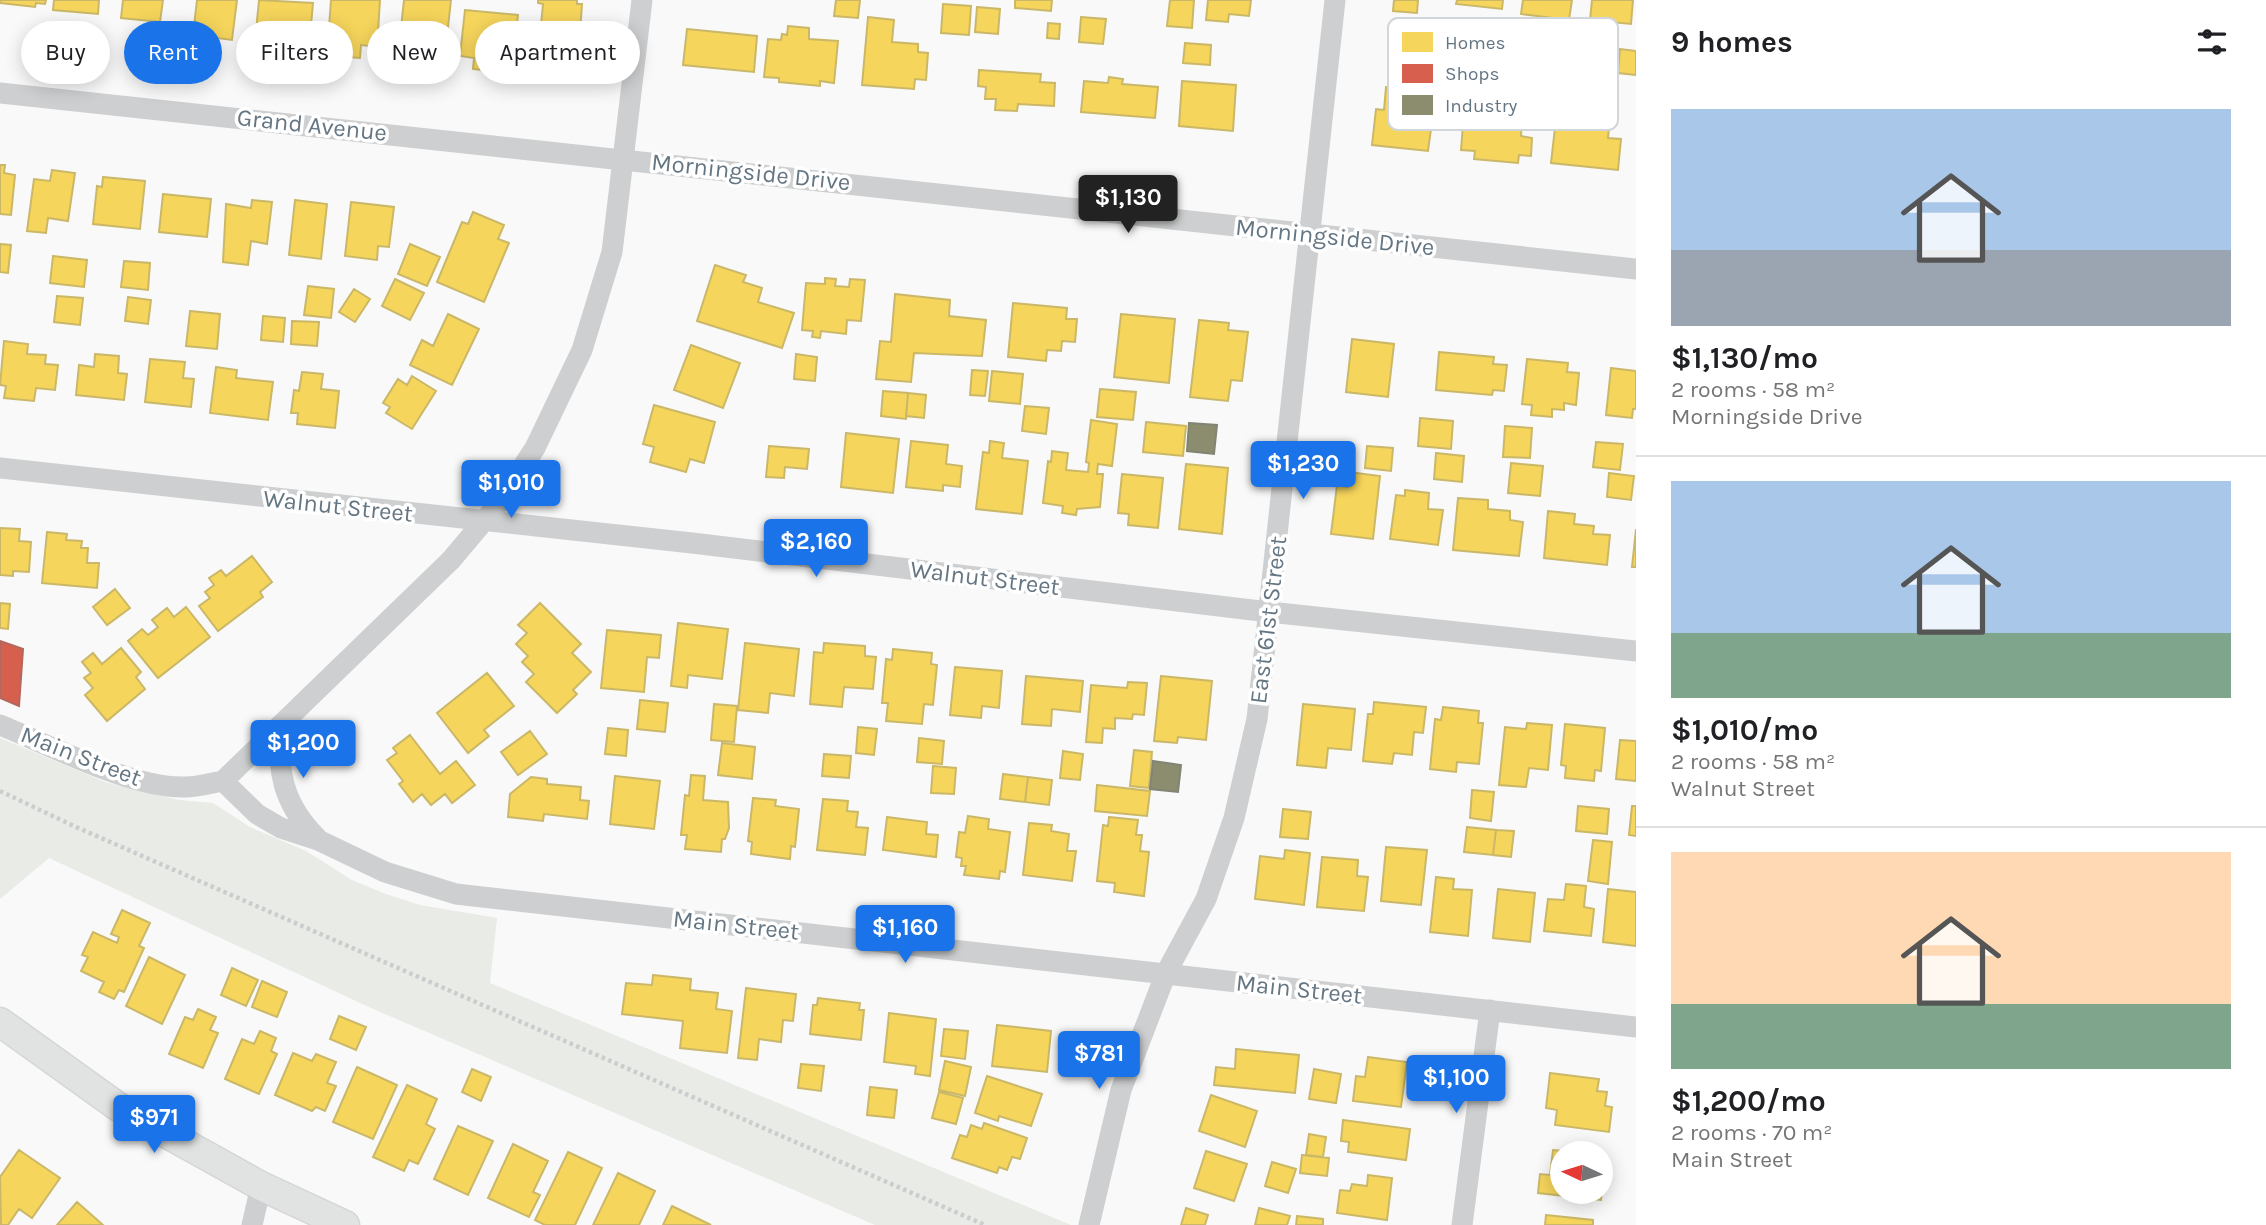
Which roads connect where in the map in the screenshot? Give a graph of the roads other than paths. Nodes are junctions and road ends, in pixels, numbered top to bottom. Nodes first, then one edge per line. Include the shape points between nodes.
1 (642, 0) edge
2 (1335, 0) edge
3 (0, 93) edge
4 (625, 158) junction
5 (1310, 234) junction
6 (1636, 269) edge
7 (0, 468) edge
8 (480, 522) junction
9 (1269, 612) junction
10 (1636, 651) edge
11 (283, 723) junction
12 (0, 724) edge
13 (223, 781) junction
14 (318, 840) junction
15 (1166, 974) junction
16 (1490, 1010) junction
17 (0, 1022) edge
18 (1636, 1027) edge
19 (261, 1186) junction
20 (252, 1225) edge
21 (345, 1225) edge
22 (1089, 1225) edge
23 (1462, 1225) edge

1 - 4 street
2 - 5 street, East 61st Street
3 - 4 street, Grand Avenue
4 - 5 street, Morningside Drive
4 - 8 street, Morningside Drive via 612,251 582,350 535,448 499,503
5 - 6 street, Morningside Drive
5 - 9 street, East 61st Street
7 - 8 street, Walnut Street
8 - 9 street, Walnut Street via 692,542
8 - 11 street, Morningside Drive via 451,560
9 - 10 street, Walnut Street
9 - 15 street, East 61st Street via 1256,719 1234,818 1206,899
11 - 13 street, Morningside Drive
11 - 14 street via 279,767 283,788 301,822
12 - 13 street, Main Street via 120,774 159,785 185,787
13 - 14 street, Main Street via 257,814
14 - 15 street, Main Street via 385,872 456,894
15 - 16 street, Main Street
15 - 22 street, East 61st Street via 1121,1090
16 - 18 street, Main Street
16 - 23 street
17 - 19 main road via 117,1106
19 - 20 street
19 - 21 main road

